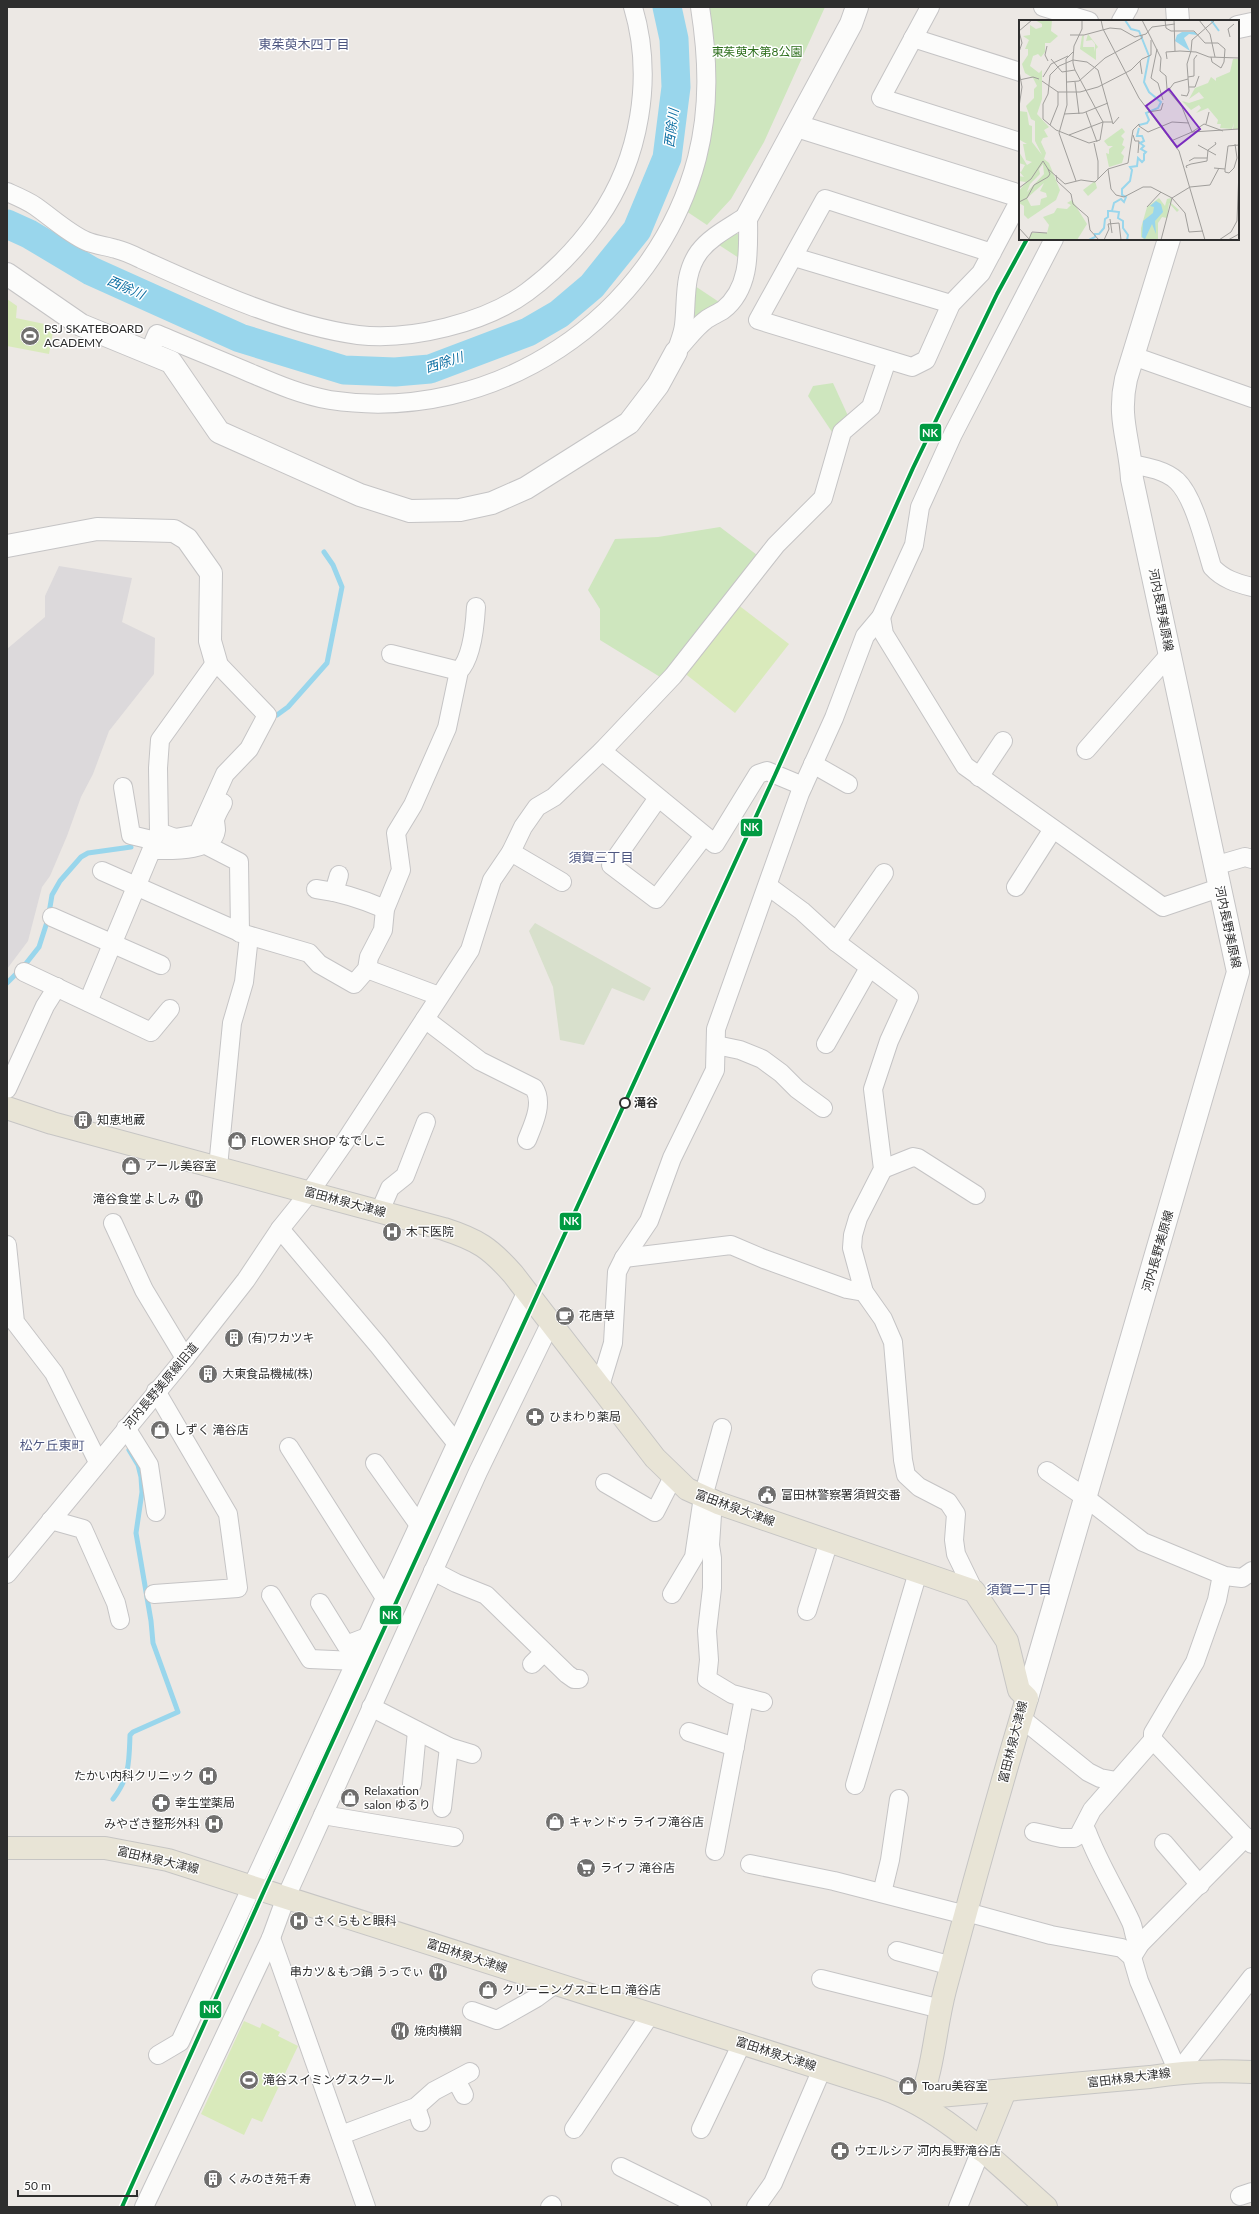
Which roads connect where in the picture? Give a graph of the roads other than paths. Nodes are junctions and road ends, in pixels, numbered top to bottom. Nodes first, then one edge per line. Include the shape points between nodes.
1 (633, 7) edge
2 (700, 7) edge
3 (857, 7) edge
4 (930, 7) edge
5 (1043, 7) edge
6 (1129, 7) edge
7 (1177, 7) edge
8 (1086, 20) edge
9 (1122, 20) edge
10 (1178, 20) edge
11 (1252, 24) edge
12 (1239, 27) edge
13 (913, 38) junction
14 (1019, 72) edge
15 (797, 126) junction
16 (1019, 142) edge
17 (7, 192) edge
18 (1019, 196) edge
19 (1019, 202) edge
20 (748, 215) junction
21 (1053, 240) edge
22 (1169, 240) edge
23 (992, 253) junction
24 (794, 257) junction
25 (7, 274) edge
26 (951, 304) junction
27 (676, 352) junction
28 (149, 353) junction
29 (1133, 356) junction
30 (887, 360) junction
31 (1252, 398) edge
32 (1131, 464) junction
33 (7, 546) edge
34 (1252, 587) edge
35 (476, 607) dead end
36 (881, 617) junction
37 (391, 654) dead end
38 (1170, 654) junction
39 (216, 662) junction
40 (459, 671) junction
41 (267, 715) junction
42 (1003, 741) dead end
43 (1086, 750) dead end
44 (602, 751) junction
45 (813, 764) junction
46 (979, 777) junction
47 (848, 784) dead end
48 (803, 786) junction
49 (123, 787) dead end
50 (658, 798) junction
51 (1053, 829) junction
52 (704, 836) junction
53 (156, 841) junction
54 (206, 844) junction
55 (512, 852) junction
56 (1252, 859) edge
57 (1214, 866) junction
58 (102, 872) dead end
59 (884, 873) dead end
60 (562, 882) dead end
61 (768, 886) junction
62 (1016, 887) dead end
63 (136, 888) junction
64 (1219, 888) junction
65 (316, 889) dead end
66 (385, 909) junction
67 (52, 917) dead end
68 (245, 934) junction
69 (836, 942) junction
70 (112, 944) junction
71 (161, 965) dead end
72 (869, 968) junction
73 (367, 969) junction
74 (24, 972) dead end
75 (57, 987) junction
76 (439, 996) junction
77 (88, 1002) junction
78 (170, 1009) dead end
79 (425, 1019) junction
80 (826, 1044) dead end
81 (716, 1045) junction
82 (7, 1089) edge
83 (7, 1108) edge
84 (823, 1108) dead end
85 (426, 1122) dead end
86 (527, 1140) dead end
87 (218, 1167) junction
88 (883, 1169) junction
89 (310, 1193) junction
90 (976, 1195) dead end
91 (380, 1211) junction
92 (113, 1223) dead end
93 (280, 1229) junction
94 (7, 1245) edge
95 (624, 1258) junction
96 (864, 1292) junction
97 (526, 1293) junction
98 (550, 1324) junction
99 (185, 1358) junction
100 (600, 1386) junction
101 (156, 1391) junction
102 (126, 1428) junction
103 (722, 1428) dead end
104 (457, 1444) junction
105 (289, 1447) dead end
106 (98, 1462) junction
107 (375, 1463) dead end
108 (1047, 1471) dead end
109 (673, 1478) junction
110 (605, 1483) dead end
111 (708, 1498) junction
112 (1086, 1498) junction
113 (156, 1512) dead end
114 (51, 1520) junction
115 (419, 1525) junction
116 (829, 1541) junction
117 (1252, 1570) edge
118 (433, 1571) junction
119 (918, 1572) junction
120 (7, 1574) edge
121 (1222, 1575) junction
122 (974, 1591) junction
123 (154, 1594) dead end
124 (672, 1594) dead end
125 (271, 1595) dead end
126 (385, 1598) junction
127 (320, 1603) dead end
128 (807, 1611) dead end
129 (120, 1620) dead end
130 (367, 1637) junction
131 (356, 1662) junction
132 (579, 1679) dead end
133 (744, 1698) junction
134 (763, 1702) dead end
135 (371, 1707) junction
136 (1024, 1708) junction
137 (417, 1731) junction
138 (689, 1732) dead end
139 (1153, 1740) junction
140 (449, 1747) junction
141 (735, 1747) junction
142 (472, 1754) dead end
143 (1116, 1781) junction
144 (412, 1784) dead end
145 (855, 1786) dead end
146 (899, 1799) dead end
147 (442, 1808) dead end
148 (323, 1815) junction
149 (1083, 1829) junction
150 (1034, 1832) dead end
151 (454, 1837) dead end
152 (1249, 1840) edge
153 (1174, 1847) dead end
154 (7, 1848) edge
155 (715, 1851) dead end
156 (750, 1864) dead end
157 (1200, 1884) junction
158 (251, 1887) junction
159 (882, 1893) junction
160 (286, 1897) junction
161 (966, 1913) junction
162 (271, 1938) junction
163 (1136, 1951) junction
164 (897, 1952) dead end
165 (952, 1966) junction
166 (1252, 1977) edge
167 (821, 1979) dead end
168 (555, 1984) junction
169 (941, 2009) junction
170 (472, 2011) dead end
171 (650, 2015) junction
172 (742, 2044) junction
173 (158, 2055) dead end
174 (822, 2069) junction
175 (1178, 2072) junction
176 (1252, 2072) edge
177 (463, 2082) dead end
178 (1006, 2091) junction
179 (919, 2104) junction
180 (574, 2129) dead end
181 (701, 2129) dead end
182 (341, 2135) junction
183 (981, 2150) junction
184 (621, 2167) dead end
185 (144, 2207) edge
186 (366, 2207) edge
187 (702, 2207) edge
188 (756, 2207) edge
189 (958, 2207) edge
190 (1046, 2207) edge

1 - 17 street via 638,24 642,67 641,108 627,165 608,205 585,238 526,293 485,315 440,329 401,335 360,335 286,317 192,282 120,250 86,242 32,204
2 - 28 street via 707,55 704,116 697,158 675,218 646,266 625,293 581,334 560,349 508,377 475,389 429,400 402,402 329,400 304,393 157,334
3 - 15 street via 851,24
4 - 13 street
5 - 8 street
6 - 9 street
7 - 10 street
11 - 12 street
13 - 14 street
13 - 16 street via 881,98
15 - 18 street
15 - 20 street
19 - 23 street
20 - 27 street via 747,265 744,280 723,309 706,320
20 - 27 street via 716,235 699,251 692,264 686,281 684,327
21 - 36 street via 953,434 920,507 914,545
22 - 29 street, 河内長野美原線
23 - 24 street via 825,199
23 - 26 street via 981,274
24 - 26 street
24 - 30 street via 758,320
25 - 28 street via 81,325
26 - 30 street via 926,360 912,367
27 - 28 street via 658,385 629,423 508,497 460,510 435,511 410,511 360,496 219,432 171,362
29 - 31 street
29 - 32 street, 河内長野美原線 via 1123,394 1122,409 1124,438
30 - 44 street, 河内長野美原線旧道 via 871,407 842,432 823,498 776,545 673,676
32 - 34 street via 1154,468 1177,481 1188,495 1212,567 1219,575 1235,583
32 - 38 street, 河内長野美原線 via 1132,479
33 - 39 street via 97,529 174,531 187,540 211,573 210,641
35 - 40 street via 474,629 464,666
36 - 45 street via 865,636 834,718
36 - 46 street via 884,634 904,667 965,766
37 - 40 street
38 - 43 street
38 - 57 street, 河内長野美原線
39 - 41 street
39 - 53 street via 160,740
40 - 66 street via 447,728 413,805 396,832 401,870
41 - 53 street via 250,749 225,774 198,834
41 - 54 street via 257,756 233,782 215,820 216,830
42 - 46 street
44 - 50 street
44 - 55 street, 河内長野美原線旧道 via 554,797 537,807 523,827
45 - 47 street
45 - 48 street
46 - 51 street
48 - 52 street via 767,771 758,774 714,844
48 - 61 street
49 - 53 street via 131,835
50 - 52 street
50 - 52 street via 611,865 656,899
51 - 62 street
51 - 64 street via 1163,907
53 - 54 street via 177,851
53 - 63 street
54 - 68 street via 239,862
55 - 60 street
55 - 76 street, 河内長野美原線旧道 via 492,880 470,950
56 - 57 street via 1245,857
57 - 64 street, 河内長野美原線
58 - 63 street
59 - 69 street
61 - 69 street via 802,911
61 - 81 street via 716,1029
63 - 68 street
63 - 70 street
64 - 112 street, 河内長野美原線 via 1238,972
65 - 66 street via 337,883 361,899
66 - 73 street via 383,930
67 - 70 street
68 - 73 street via 308,953 319,964 354,984
68 - 87 street via 244,982 232,1023
69 - 72 street
70 - 71 street
70 - 77 street
72 - 80 street
72 - 88 street via 909,997 889,1041 872,1089
73 - 76 street
74 - 75 street
75 - 77 street
75 - 82 street via 45,1006
76 - 79 street, 河内長野美原線旧道
77 - 78 street via 151,1032
79 - 86 street via 480,1061 534,1088 538,1094 538,1103 534,1124
79 - 89 street, 河内長野美原線旧道
81 - 84 street via 762,1058
81 - 95 street via 714,1070 672,1158 649,1221
83 - 87 main road, 富田林泉大津線 via 52,1123
85 - 91 street via 405,1176 390,1188
87 - 89 main road, 富田林泉大津線
88 - 90 street via 918,1158
88 - 96 street via 858,1218 853,1235 852,1248
89 - 91 main road, 富田林泉大津線
89 - 93 street, 河内長野美原線旧道
91 - 97 main road, 富田林泉大津線 via 480,1242 502,1261
92 - 99 street via 144,1290
93 - 99 street, 河内長野美原線旧道 via 246,1280
93 - 104 street
94 - 106 street via 16,1322 54,1373
95 - 96 street via 731,1245 848,1289
95 - 100 street via 617,1272 613,1343
96 - 122 street via 883,1319 893,1342 906,1475 918,1487 948,1502 956,1514 956,1554
97 - 98 main road, 富田林泉大津線
97 - 104 street
98 - 100 main road, 富田林泉大津線
98 - 118 street
99 - 101 street, 河内長野美原線旧道
100 - 109 main road, 富田林泉大津線
101 - 102 street, 河内長野美原線旧道
101 - 123 street via 228,1514 238,1588
102 - 106 street, 河内長野美原線旧道
102 - 113 street via 149,1465
103 - 111 street
104 - 115 street
105 - 126 street
106 - 114 street, 河内長野美原線旧道
107 - 115 street
108 - 112 street
109 - 110 street via 661,1516 624,1503
109 - 111 main road, 富田林泉大津線 via 687,1489
111 - 116 main road, 富田林泉大津線
111 - 124 street via 694,1557
111 - 133 street via 712,1588 707,1631 709,1660 706,1679
112 - 121 street via 1143,1542
112 - 136 street, 河内長野美原線
114 - 120 street, 河内長野美原線旧道
114 - 129 street via 83,1528 116,1603
115 - 126 street
116 - 119 main road, 富田林泉大津線
116 - 128 street
117 - 121 street via 1242,1578
118 - 132 street via 486,1595 538,1658 574,1679
118 - 135 street
119 - 122 main road, 富田林泉大津線
119 - 145 street
121 - 139 street via 1195,1662 1153,1733
122 - 136 main road, 富田林泉大津線 via 1007,1641
125 - 131 street via 310,1659
126 - 130 street
127 - 130 street via 346,1645
130 - 131 street
131 - 158 street
133 - 134 street
133 - 141 street
135 - 137 street
135 - 148 street
136 - 143 street via 1088,1772 1100,1778
136 - 161 main road, 富田林泉大津線
137 - 140 street
137 - 144 street
138 - 141 street
139 - 143 street
139 - 152 street
140 - 142 street
140 - 147 street
141 - 155 street
143 - 149 street via 1092,1810
146 - 159 street
148 - 151 street
148 - 160 street
149 - 150 street via 1074,1838
149 - 163 street via 1087,1832 1133,1925
152 - 157 street
153 - 157 street
154 - 158 main road, 富田林泉大津線 via 126,1851 168,1860
156 - 159 street
157 - 163 street
158 - 160 main road, 富田林泉大津線
158 - 173 street via 180,2042
159 - 161 street
160 - 162 street
160 - 168 main road, 富田林泉大津線
161 - 163 street via 1051,1935
161 - 165 main road, 富田林泉大津線
162 - 182 street
162 - 185 street
163 - 175 street via 1138,1981
164 - 165 street
165 - 169 main road, 富田林泉大津線
166 - 175 street
167 - 169 street
168 - 170 street via 498,2020
168 - 171 main road, 富田林泉大津線
169 - 179 main road, 富田林泉大津線 via 928,2083
171 - 172 main road, 富田林泉大津線
171 - 180 street
172 - 174 main road, 富田林泉大津線
172 - 181 street
174 - 179 main road, 富田林泉大津線 via 897,2093
174 - 188 street via 774,2182
175 - 176 main road, 富田林泉大津線
175 - 178 main road, 富田林泉大津線
177 - 182 street via 434,2091 418,2114
178 - 179 main road, 富田林泉大津線 via 939,2096
178 - 183 main road
179 - 183 main road, 富田林泉大津線
182 - 186 street
183 - 189 street
183 - 190 main road, 富田林泉大津線
184 - 187 street

